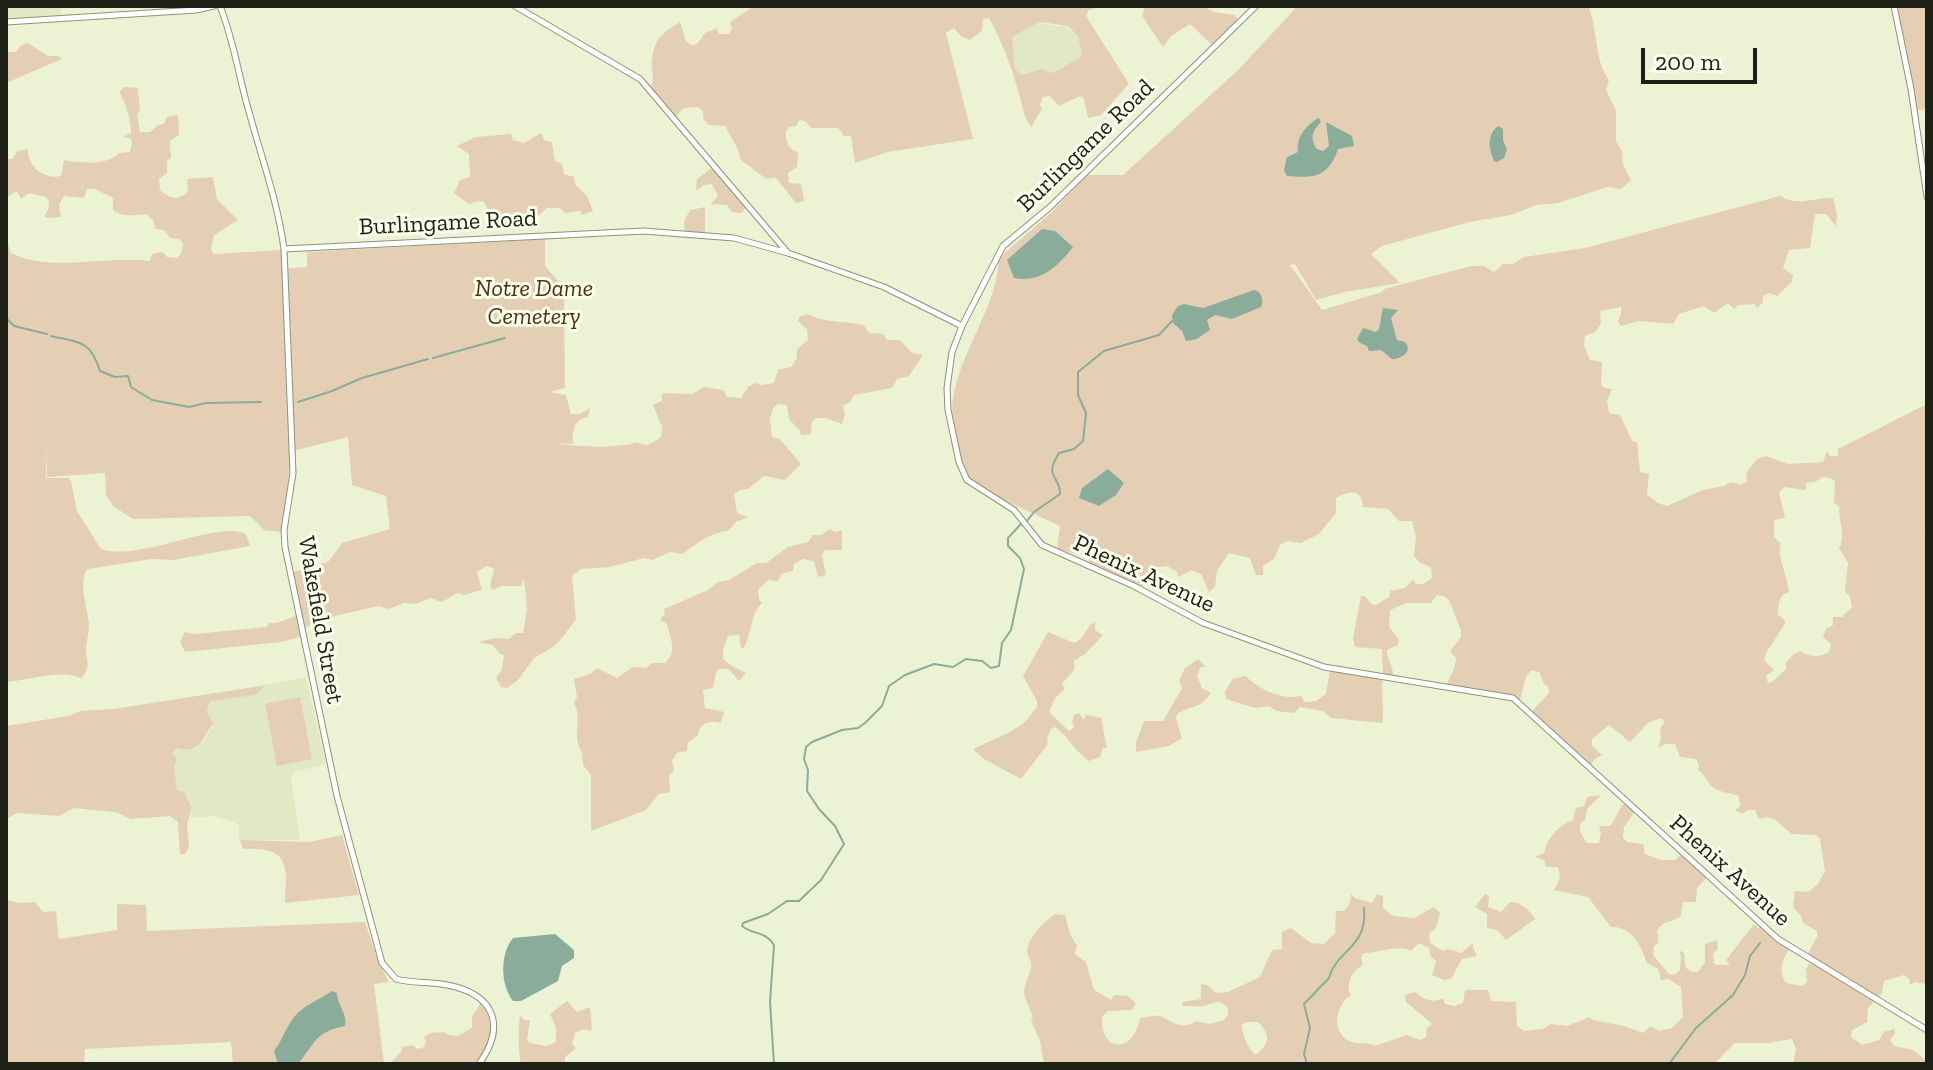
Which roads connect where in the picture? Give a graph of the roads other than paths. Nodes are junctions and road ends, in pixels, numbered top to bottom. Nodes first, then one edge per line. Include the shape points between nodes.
1 (214, 6) edge
2 (220, 6) edge
3 (515, 6) edge
4 (1256, 6) edge
5 (1894, 6) edge
6 (6, 22) edge
7 (1927, 197) edge
8 (284, 249) junction
9 (788, 253) junction
10 (962, 326) junction
11 (1927, 1030) edge
12 (479, 1064) edge

1 - 6 street
2 - 8 street, Wakefield Street via 276,201
3 - 9 street via 640,79
4 - 10 street, Burlingame Road via 1050,207 1003,246
5 - 7 street
8 - 9 street, Burlingame Road via 623,231 734,238
8 - 12 street, Wakefield Street via 293,473 284,541 337,796 384,967 400,980 455,987 485,1003 495,1029
9 - 10 street via 884,287
10 - 11 street, Phenix Avenue via 947,388 959,462 967,480 1011,508 1048,549 1203,623 1307,661 1513,698 1778,939

